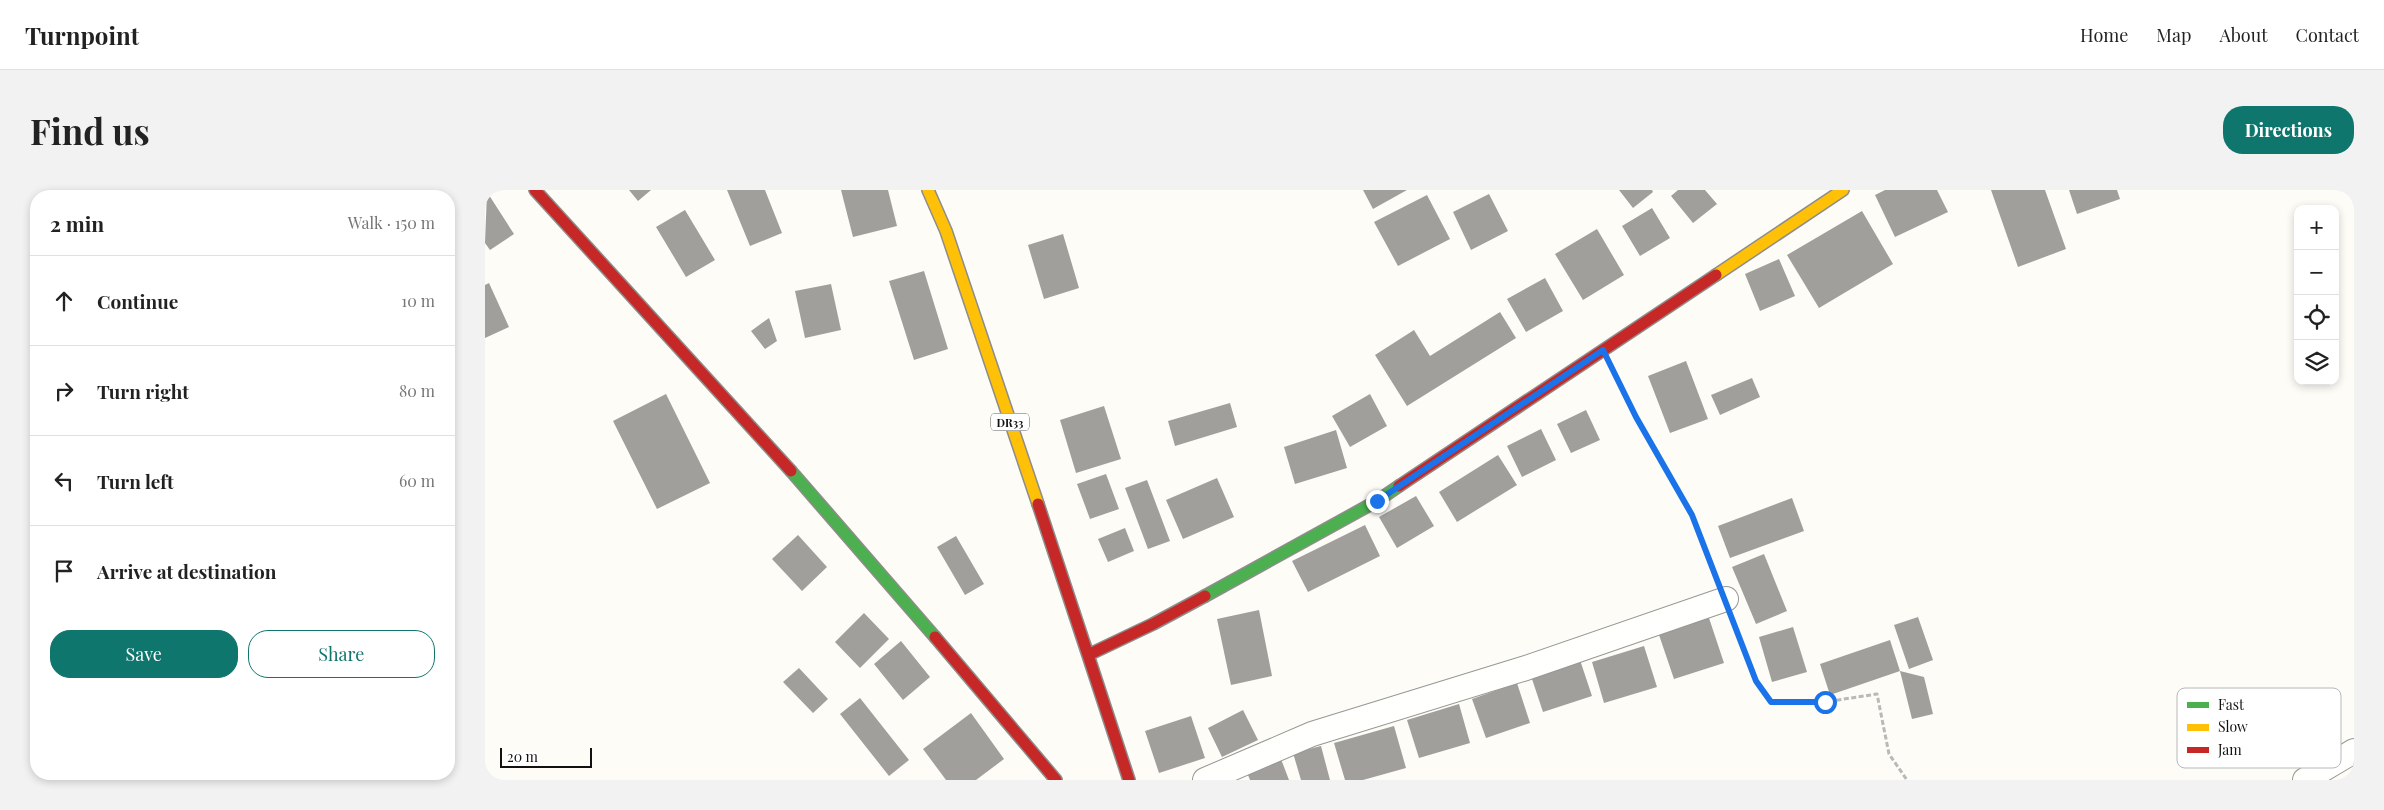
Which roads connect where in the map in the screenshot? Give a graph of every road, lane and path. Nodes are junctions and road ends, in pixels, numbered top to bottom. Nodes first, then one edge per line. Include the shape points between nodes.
1 (535, 190) edge
2 (928, 190) edge
3 (1843, 190) edge
4 (1603, 350) junction
5 (1726, 599) junction
6 (1088, 655) junction
7 (2354, 751) edge
8 (2341, 759) edge
9 (2325, 768) edge
10 (1056, 780) edge
11 (1129, 780) edge
12 (1205, 780) edge
13 (1907, 780) edge
14 (2305, 780) edge

1 - 10 main road via 829,513
2 - 6 main road, DR33 via 946,231
3 - 4 main road
4 - 5 path via 1636,417 1692,515
4 - 6 main road via 1377,501 1153,624
5 - 12 street via 1526,668 1312,734
5 - 13 path via 1756,681 1771,702 1825,702 1877,694 1889,754
6 - 11 main road, DR33
7 - 8 street
9 - 14 street

